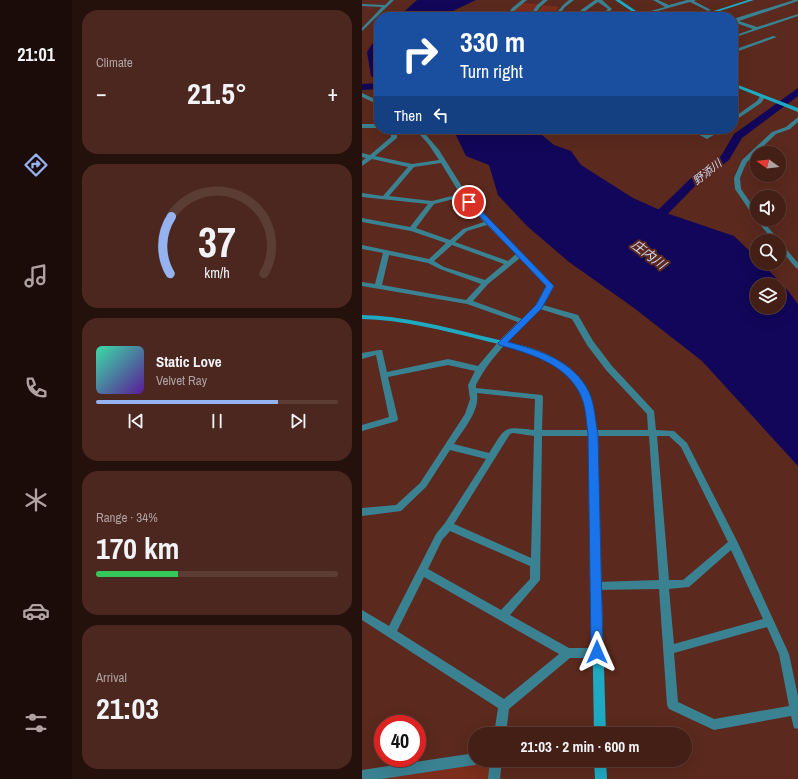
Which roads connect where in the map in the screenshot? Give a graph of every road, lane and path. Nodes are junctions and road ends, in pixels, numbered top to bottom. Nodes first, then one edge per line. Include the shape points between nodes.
1 (366, 0) edge
2 (392, 0) edge
3 (525, 0) edge
4 (546, 0) edge
5 (572, 0) edge
6 (598, 0) edge
7 (617, 0) edge
8 (655, 0) edge
9 (691, 0) edge
10 (742, 0) edge
11 (752, 0) edge
12 (795, 1) edge
13 (362, 5) edge
14 (384, 6) junction
15 (669, 7) junction
16 (712, 11) junction
17 (378, 12) edge
18 (511, 12) edge
19 (534, 12) edge
20 (559, 12) edge
21 (581, 12) edge
22 (607, 12) edge
23 (636, 12) edge
24 (654, 12) edge
25 (708, 12) edge
26 (798, 15) edge
27 (374, 17) edge
28 (738, 19) edge
29 (738, 23) edge
30 (757, 29) junction
31 (362, 30) edge
32 (738, 35) edge
33 (775, 37) dead end
34 (738, 50) edge
35 (738, 86) edge
36 (362, 96) edge
37 (763, 96) junction
38 (374, 101) edge
39 (798, 110) edge
40 (738, 115) edge
41 (798, 119) edge
42 (362, 126) edge
43 (374, 126) edge
44 (394, 134) edge
45 (424, 134) edge
46 (701, 134) edge
47 (712, 134) edge
48 (362, 155) edge
49 (371, 156) junction
50 (443, 162) junction
51 (362, 164) edge
52 (412, 166) junction
53 (362, 195) edge
54 (464, 195) junction
55 (385, 197) junction
56 (432, 203) junction
57 (750, 207) edge
58 (362, 220) edge
59 (488, 223) junction
60 (765, 226) edge
61 (412, 229) junction
62 (771, 234) edge
63 (452, 242) junction
64 (362, 247) edge
65 (786, 252) edge
66 (386, 253) junction
67 (520, 254) junction
68 (430, 260) junction
69 (508, 263) junction
70 (798, 267) edge
71 (486, 283) junction
72 (362, 284) edge
73 (378, 286) junction
74 (468, 302) junction
75 (539, 306) junction
76 (362, 317) edge
77 (524, 322) junction
78 (502, 343) junction
79 (362, 356) edge
80 (480, 370) junction
81 (384, 375) junction
82 (474, 390) junction
83 (362, 428) edge
84 (652, 432) junction
85 (537, 433) junction
86 (593, 434) junction
87 (449, 446) junction
88 (491, 457) junction
89 (362, 512) edge
90 (448, 526) junction
91 (733, 543) junction
92 (534, 564) junction
93 (422, 571) junction
94 (664, 585) junction
95 (596, 586) junction
96 (362, 614) edge
97 (503, 615) junction
98 (770, 622) junction
99 (391, 632) junction
100 (669, 650) junction
101 (597, 652) junction
102 (568, 653) junction
103 (504, 706) junction
104 (794, 710) junction
105 (798, 724) edge
106 (501, 727) edge
107 (600, 727) edge
108 (468, 760) edge
109 (495, 767) edge
110 (600, 767) edge
111 (362, 776) edge
112 (494, 779) edge
113 (601, 779) edge

1 - 13 street
2 - 14 street
3 - 18 street
4 - 19 street
5 - 20 street
6 - 21 street
6 - 22 street via 610,9
7 - 23 street
8 - 15 street
9 - 15 street
9 - 16 street
10 - 16 street
11 - 16 street
12 - 28 street
13 - 14 street
14 - 17 street
15 - 24 street
16 - 25 street
26 - 30 street
27 - 31 street
29 - 30 street
30 - 32 street
33 - 34 street
35 - 37 street
36 - 38 street
37 - 39 street
37 - 40 street
41 - 57 street via 788,128 774,133 744,161 737,178 738,190
42 - 43 street
44 - 49 street via 394,138
45 - 50 street via 430,139
46 - 47 street via 707,137
48 - 49 street
49 - 51 street
49 - 52 street
50 - 52 street
50 - 54 street
52 - 55 street
53 - 55 street
54 - 56 street
54 - 59 street
55 - 56 street
56 - 61 street
58 - 61 street
59 - 63 street via 465,230
59 - 67 street
60 - 62 street
61 - 63 street
63 - 68 street
63 - 69 street
64 - 66 street
65 - 70 street
66 - 68 street
66 - 73 street
67 - 69 street
67 - 75 street via 550,286
68 - 71 street via 442,268
69 - 71 street
71 - 74 street
72 - 73 street
73 - 74 street
74 - 77 street
75 - 77 street
75 - 84 street via 575,317 585,337 651,413
76 - 78 street via 428,324
77 - 78 street
78 - 80 street
78 - 86 street via 541,355 576,379 589,406
79 - 81 street via 378,352
80 - 81 street via 448,362
80 - 82 street via 472,386
81 - 83 street via 394,419
82 - 85 street via 539,398
82 - 87 street via 469,414
84 - 86 street
84 - 91 street via 671,433 684,445
84 - 94 street
85 - 86 street
85 - 88 street via 513,430 507,432
85 - 92 street
86 - 95 street
87 - 88 street
87 - 89 street via 423,485 398,508
88 - 90 street
90 - 92 street
90 - 93 street via 439,537
91 - 94 street via 685,584
91 - 98 street
92 - 97 street via 535,580
93 - 97 street
93 - 99 street
94 - 95 street
94 - 100 street
95 - 101 street
96 - 99 street
97 - 102 street
98 - 100 street
98 - 104 street via 784,654
99 - 103 street
100 - 104 street via 673,705 714,725
101 - 102 street
101 - 107 street
102 - 103 street
103 - 106 street
104 - 105 street
108 - 111 street
109 - 112 street
110 - 113 street

